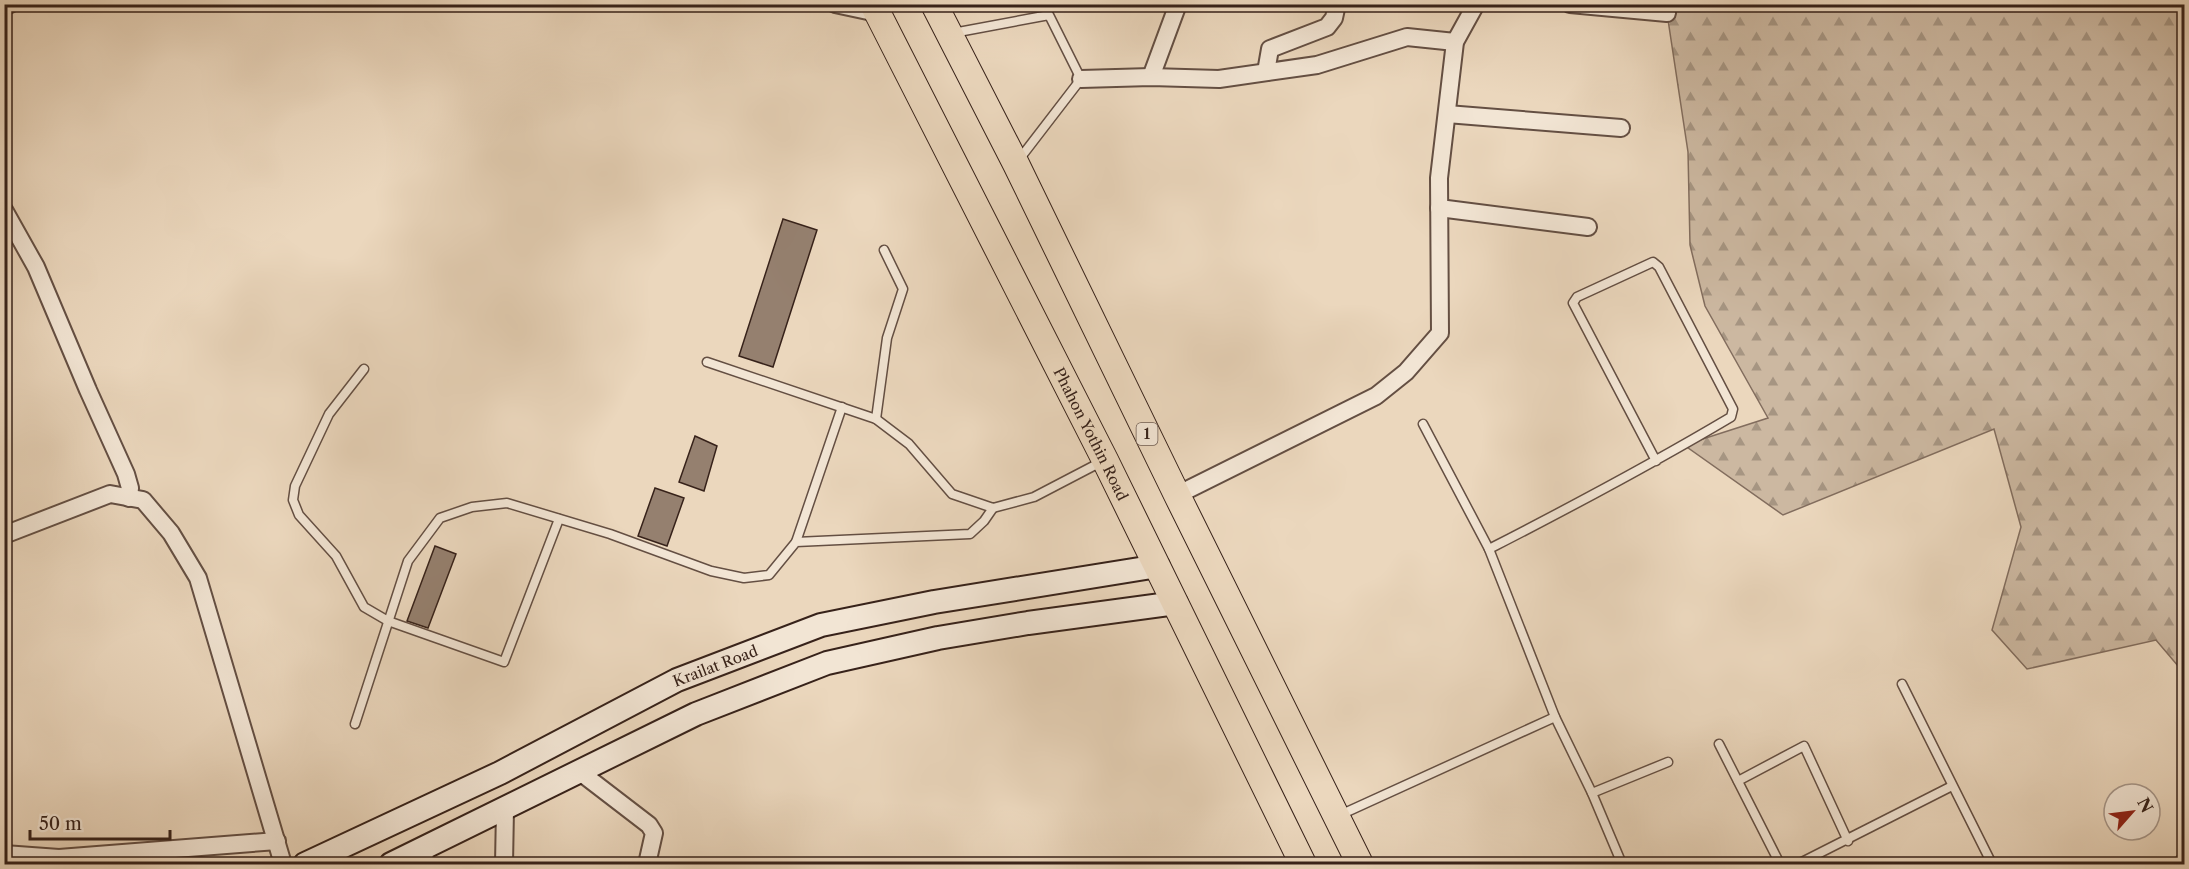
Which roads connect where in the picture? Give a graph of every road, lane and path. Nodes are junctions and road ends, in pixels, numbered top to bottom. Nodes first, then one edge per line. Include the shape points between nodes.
1 (20, 4) edge
2 (835, 4) edge
3 (934, 4) edge
4 (1178, 4) edge
5 (1337, 4) edge
6 (1476, 4) edge
7 (1570, 4) edge
8 (875, 9) edge
9 (4, 12) edge
10 (1667, 13) dead end
11 (949, 33) junction
12 (1455, 42) junction
13 (1266, 72) junction
14 (1151, 77) junction
15 (1081, 79) junction
16 (1447, 114) junction
17 (1621, 128) dead end
18 (1016, 164) junction
19 (1439, 208) junction
20 (4, 210) edge
21 (1588, 227) dead end
22 (884, 250) dead end
23 (707, 362) dead end
24 (364, 369) dead end
25 (842, 407) junction
26 (876, 419) junction
27 (1423, 424) dead end
28 (1105, 460) junction
29 (1656, 462) junction
30 (1177, 495) junction
31 (129, 498) junction
32 (993, 508) junction
33 (559, 519) junction
34 (4, 535) edge
35 (796, 542) junction
36 (1489, 549) junction
37 (1158, 566) junction
38 (1176, 603) junction
39 (388, 621) junction
40 (1902, 684) dead end
41 (1555, 717) junction
42 (355, 724) dead end
43 (1719, 744) dead end
44 (1668, 762) dead end
45 (580, 772) junction
46 (1738, 781) junction
47 (1952, 786) junction
48 (1592, 793) junction
49 (505, 809) junction
50 (1336, 816) junction
51 (277, 841) junction
52 (1848, 841) junction
53 (4, 854) edge
54 (2184, 855) edge
55 (428, 856) edge
56 (283, 864) edge
57 (306, 864) edge
58 (391, 864) edge
59 (504, 864) edge
60 (647, 864) edge
61 (1303, 864) edge
62 (1360, 864) edge
63 (1622, 864) edge
64 (1780, 864) edge
65 (1798, 864) edge
66 (1992, 864) edge
67 (2176, 864) edge

1 - 9 lane
2 - 8 street
3 - 11 main road, 1
4 - 14 street
5 - 13 street via 1327,27 1270,49
6 - 12 street
7 - 10 street
8 - 28 main road, Phahon Yothin Road
11 - 15 lane via 1049,15
11 - 18 main road, 1
12 - 13 street via 1407,37 1317,65
12 - 16 street
13 - 14 street via 1219,79
14 - 15 street
15 - 18 lane
16 - 17 street
16 - 19 street
18 - 30 main road, 1
19 - 21 street
19 - 30 street via 1440,333 1406,372 1376,396
20 - 31 street via 50,297 126,474
22 - 26 lane via 903,289 887,338
23 - 25 lane
24 - 39 lane via 329,414 292,500 299,515 336,556 364,607
25 - 26 lane
25 - 35 lane
26 - 32 lane via 909,444 952,494
27 - 36 lane
28 - 32 lane via 1034,497
28 - 37 main road, Phahon Yothin Road
29 - 29 lane via 1573,303 1577,297 1653,262 1733,409 1731,417
29 - 36 lane
30 - 50 main road, 1
31 - 34 street via 110,494
31 - 51 street via 143,500 171,533 198,578
32 - 35 lane via 970,534
33 - 35 lane via 711,571 744,578 769,575
33 - 39 lane via 507,503 472,507 440,518 408,561
33 - 39 lane via 504,662
36 - 41 lane
37 - 38 main road, Phahon Yothin Road
37 - 57 main road, Krailat Road via 934,602 821,625 677,680 500,773
38 - 45 main road via 950,636 827,663 696,714
38 - 61 main road, Phahon Yothin Road
39 - 42 lane
40 - 47 lane
41 - 48 lane
41 - 50 lane
43 - 46 lane
44 - 48 lane
45 - 49 main road
45 - 60 street via 649,825 654,833
46 - 52 lane via 1804,746
46 - 64 lane
47 - 52 lane
47 - 66 lane
48 - 63 lane
49 - 55 main road
49 - 59 street
50 - 62 main road, 1
51 - 53 street via 59,858
51 - 56 street
52 - 65 lane
54 - 67 lane
55 - 58 main road

